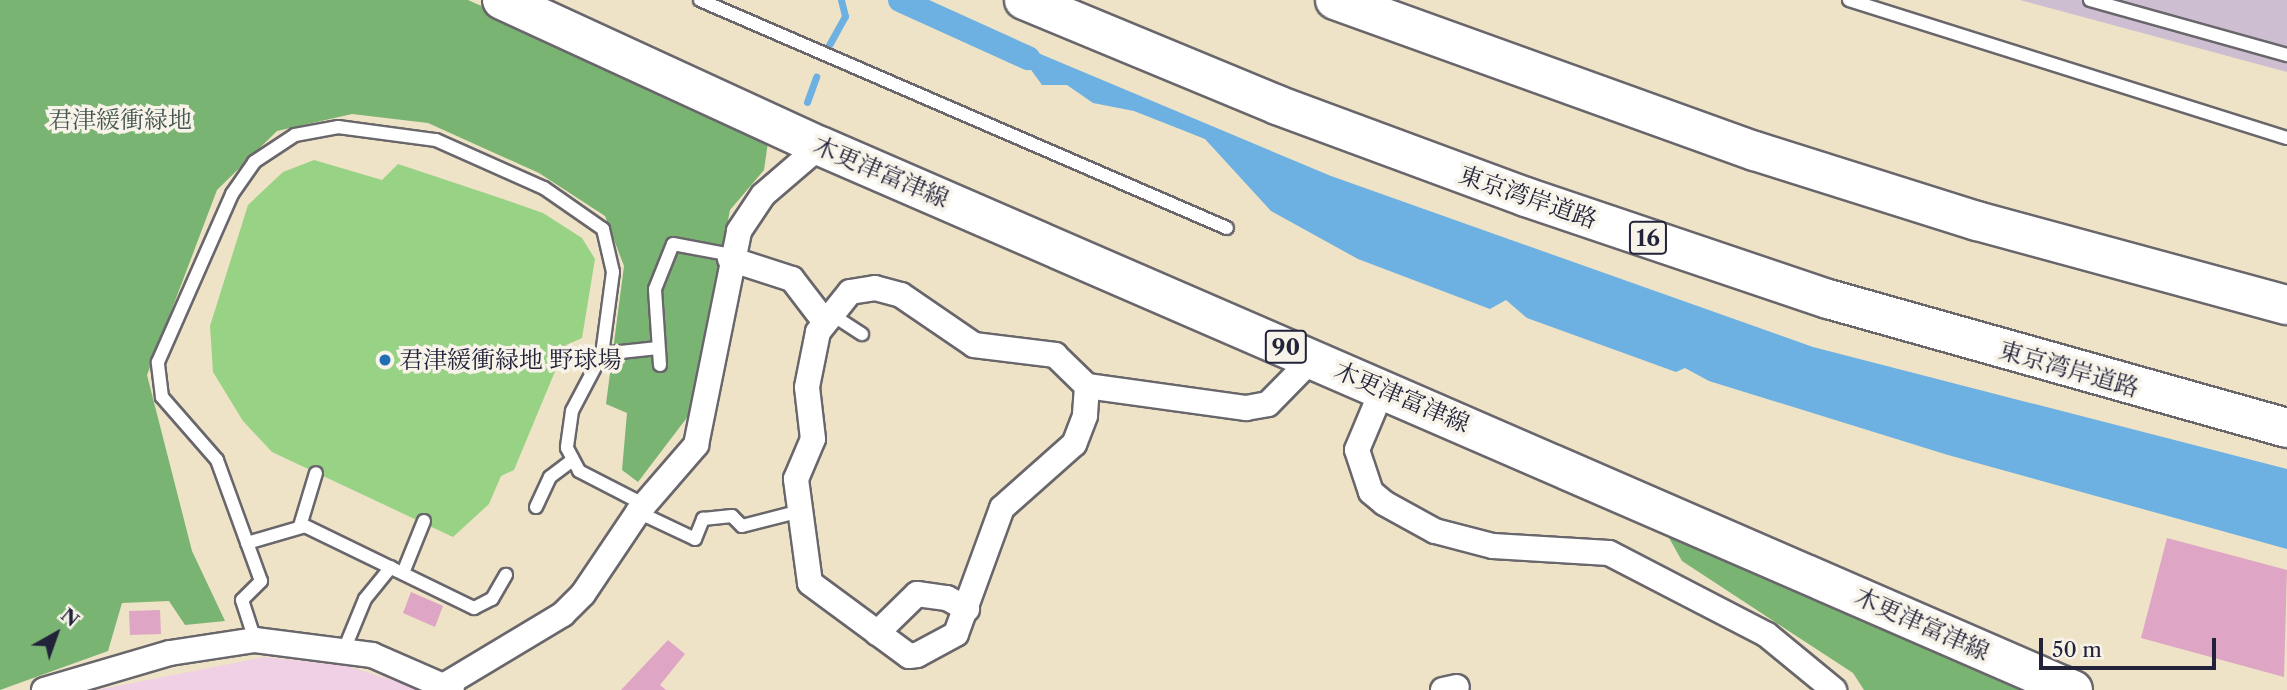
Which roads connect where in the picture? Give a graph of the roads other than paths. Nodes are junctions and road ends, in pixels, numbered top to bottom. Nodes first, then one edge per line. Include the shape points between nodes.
1 (502, 0) edge
2 (700, 0) edge
3 (1024, 0) edge
4 (1335, 0) edge
5 (1849, 0) edge
6 (2091, 0) edge
7 (2287, 55) edge
8 (2287, 138) edge
9 (820, 146) junction
10 (1227, 228) dead end
11 (731, 257) junction
12 (2287, 305) edge
13 (828, 318) junction
14 (862, 334) dead end
15 (658, 348) junction
16 (602, 354) junction
17 (1313, 358) junction
18 (660, 365) dead end
19 (1087, 386) junction
20 (1382, 388) junction
21 (2287, 428) edge
22 (571, 461) junction
23 (316, 473) dead end
24 (536, 507) dead end
25 (641, 509) junction
26 (801, 511) junction
27 (424, 521) dead end
28 (300, 526) junction
29 (247, 544) junction
30 (397, 570) junction
31 (506, 575) dead end
32 (967, 609) junction
33 (877, 633) junction
34 (255, 640) junction
35 (344, 650) junction
36 (448, 688) edge
37 (44, 690) edge
38 (1834, 690) edge
39 (2073, 690) edge

1 - 9 main road, 木更津富津線 / 90
2 - 10 lane
3 - 21 main road, 東京湾岸道路 / 16 via 1290,110 1828,299
4 - 12 main road via 1755,151 1977,221
5 - 8 lane
6 - 7 lane
9 - 11 street via 763,195 738,231
9 - 17 main road, 木更津富津線 / 90
11 - 13 street via 792,279
11 - 15 lane via 675,241 656,289
11 - 25 street via 696,444
13 - 14 lane
13 - 19 street via 856,289 888,290 974,345 1055,355
13 - 26 street via 807,387 813,439 797,471
15 - 16 lane
15 - 18 lane
16 - 22 lane via 572,411
16 - 29 lane via 613,272 610,242 585,212 436,140 338,127 277,142 232,194 158,362 163,397 212,452
17 - 19 street via 1268,404 1246,408
17 - 20 main road, 木更津富津線 / 90
19 - 32 street via 1085,416 1074,443 1002,508
20 - 38 street via 1357,450 1371,492 1384,503 1435,531 1493,546 1609,552 1768,635
20 - 39 main road, 木更津富津線 / 90
22 - 24 lane via 550,477
22 - 25 lane
23 - 28 lane
25 - 26 lane via 695,539 703,520 732,516 741,526
25 - 36 street via 606,565 563,614
26 - 33 street via 810,583
27 - 30 lane
28 - 29 lane
28 - 30 lane
29 - 34 lane via 261,580 242,600
30 - 31 lane via 474,608 492,598
30 - 35 lane via 365,598
32 - 33 street via 947,598 917,594
32 - 33 street via 956,634 917,655
34 - 35 street
34 - 37 street via 170,653
35 - 36 street

